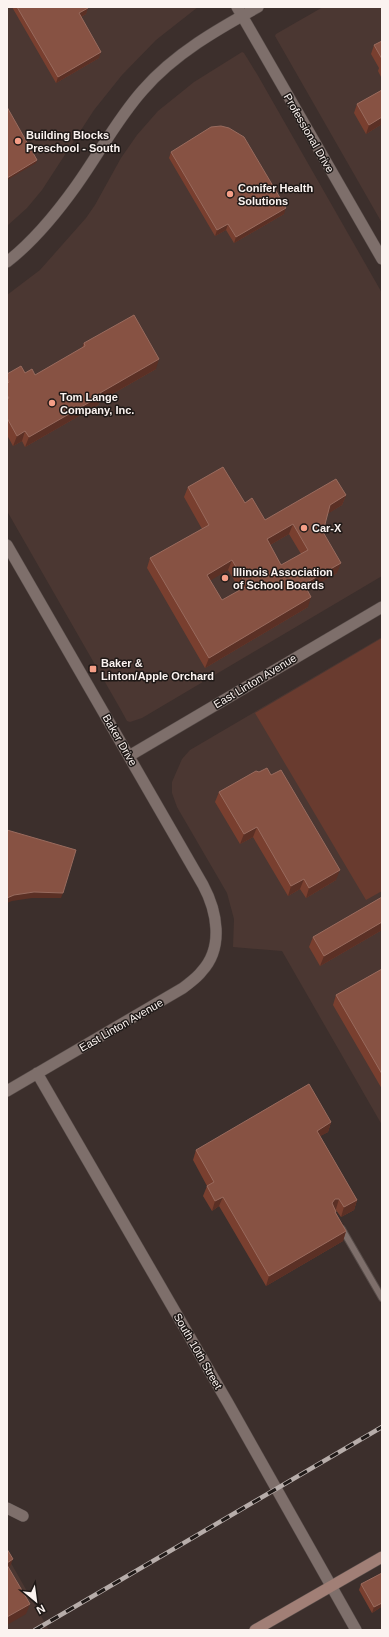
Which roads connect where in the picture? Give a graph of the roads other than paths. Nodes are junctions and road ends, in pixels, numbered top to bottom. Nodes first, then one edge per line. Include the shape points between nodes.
1 (258, 7) edge
2 (240, 12) edge
3 (382, 259) edge
4 (7, 262) edge
5 (7, 545) edge
6 (382, 607) edge
7 (129, 756) junction
8 (215, 941) joint
9 (37, 1074) junction
10 (7, 1091) edge
11 (336, 1220) edge
12 (382, 1298) edge
13 (7, 1508) edge
14 (23, 1516) dead end
15 (382, 1557) edge
16 (332, 1586) junction
17 (255, 1630) edge
18 (356, 1630) edge

1 - 2 street
2 - 3 street, Professional Drive
2 - 4 street via 180,55 148,85 124,112 76,186 47,224
5 - 7 street, Baker Drive
6 - 7 street, East Linton Avenue
7 - 8 street, Baker Drive via 208,895 216,917
8 - 9 street, East Linton Avenue via 211,957 203,971 183,988
9 - 10 street, East Linton Avenue
9 - 16 street, South 10th Street
11 - 12 lane
13 - 14 street
15 - 16 main road
16 - 17 main road
16 - 18 street, South 10th Street

